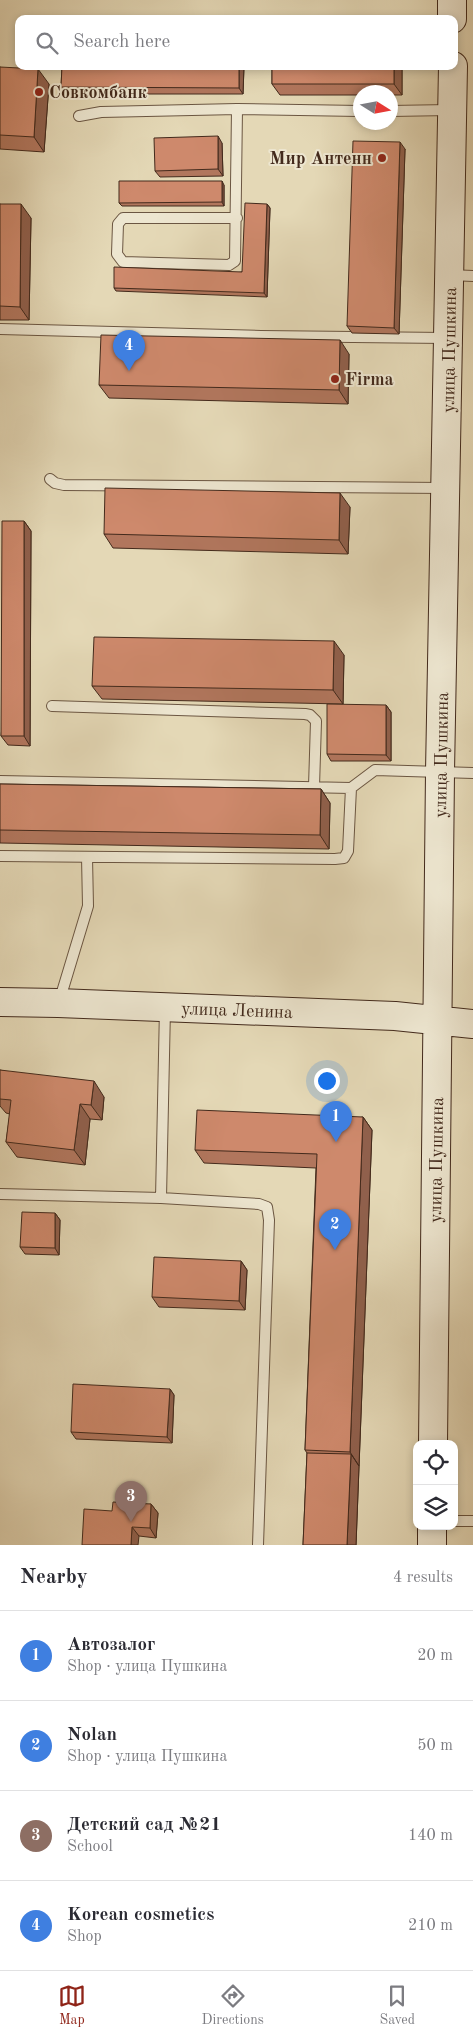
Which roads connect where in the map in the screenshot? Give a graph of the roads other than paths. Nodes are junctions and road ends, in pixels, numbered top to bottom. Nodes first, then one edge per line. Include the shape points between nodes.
1 (452, 0) edge
2 (452, 15) edge
3 (453, 70) edge
4 (237, 109) junction
5 (353, 110) edge
6 (454, 110) junction
7 (398, 111) edge
8 (79, 116) dead end
9 (237, 218) junction
10 (461, 276) edge
11 (0, 329) edge
12 (449, 338) junction
13 (50, 479) dead end
14 (446, 488) junction
15 (52, 706) dead end
16 (440, 772) junction
17 (473, 773) edge
18 (0, 781) edge
19 (314, 787) junction
20 (351, 788) junction
21 (0, 856) edge
22 (87, 857) junction
23 (0, 1002) edge
24 (58, 1003) junction
25 (165, 1007) junction
26 (437, 1020) junction
27 (473, 1024) edge
28 (1, 1192) edge
29 (161, 1198) junction
30 (433, 1440) edge
31 (458, 1521) edge
32 (473, 1521) edge
33 (432, 1530) edge
34 (258, 1545) edge
35 (432, 1545) edge

1 - 2 main road
3 - 6 main road, улица Пушкина
4 - 5 lane
4 - 8 lane via 101,112
4 - 9 lane
6 - 7 lane
6 - 10 main road, улица Пушкина
9 - 9 lane via 235,262 229,265 123,262 117,254 118,224 123,218
10 - 12 main road, улица Пушкина
11 - 12 lane
12 - 14 main road, улица Пушкина
13 - 14 lane via 64,485
14 - 16 main road, улица Пушкина
15 - 19 lane via 305,714 316,721
16 - 17 lane
16 - 20 lane via 375,770
16 - 26 main road, улица Пушкина
18 - 19 lane
19 - 20 lane
20 - 22 lane via 348,851 344,858
21 - 22 lane
22 - 24 lane via 88,906
23 - 24 main road, улица Ленина
24 - 25 main road, улица Ленина
25 - 26 main road, улица Ленина
25 - 29 lane
26 - 27 main road, улица Ленина
26 - 30 main road, улица Пушкина
28 - 29 lane
29 - 34 lane via 267,1207
31 - 32 lane
33 - 35 main road

